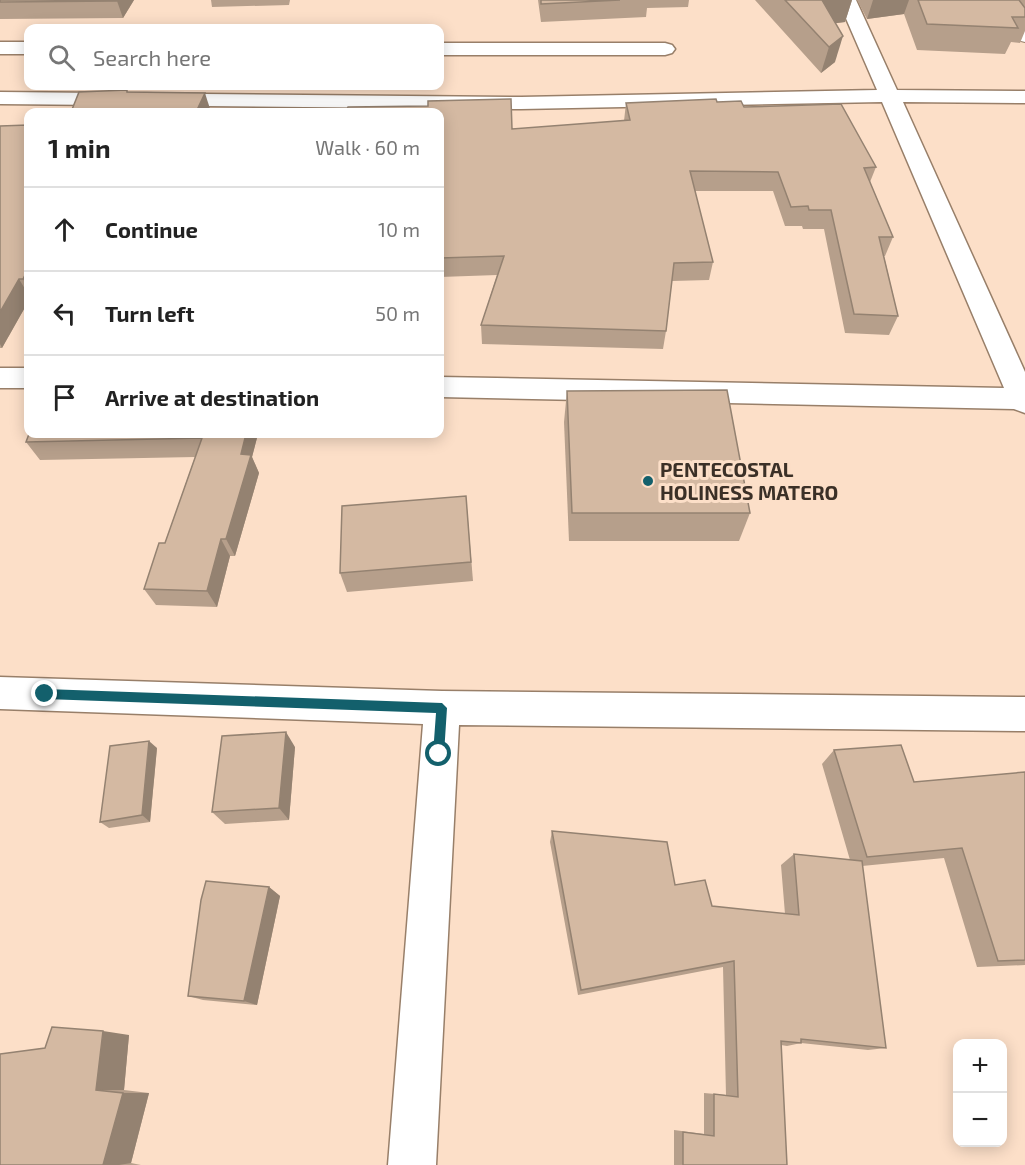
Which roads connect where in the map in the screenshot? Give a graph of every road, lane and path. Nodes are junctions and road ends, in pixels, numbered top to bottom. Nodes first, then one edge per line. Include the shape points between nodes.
1 (847, 0) edge
2 (996, 0) edge
3 (1025, 39) edge
4 (0, 48) edge
5 (24, 48) edge
6 (444, 49) edge
7 (665, 49) dead end
8 (891, 96) junction
9 (1025, 97) edge
10 (0, 98) edge
11 (0, 378) edge
12 (24, 378) edge
13 (444, 387) edge
14 (1024, 401) edge
15 (0, 693) edge
16 (442, 708) junction
17 (1025, 714) edge
18 (412, 1165) edge

1 - 8 street
2 - 3 lane
4 - 5 street
6 - 7 street
8 - 9 street
8 - 10 street via 521,103
8 - 14 street
11 - 12 street
13 - 14 street
15 - 16 street
16 - 17 street
16 - 18 street

